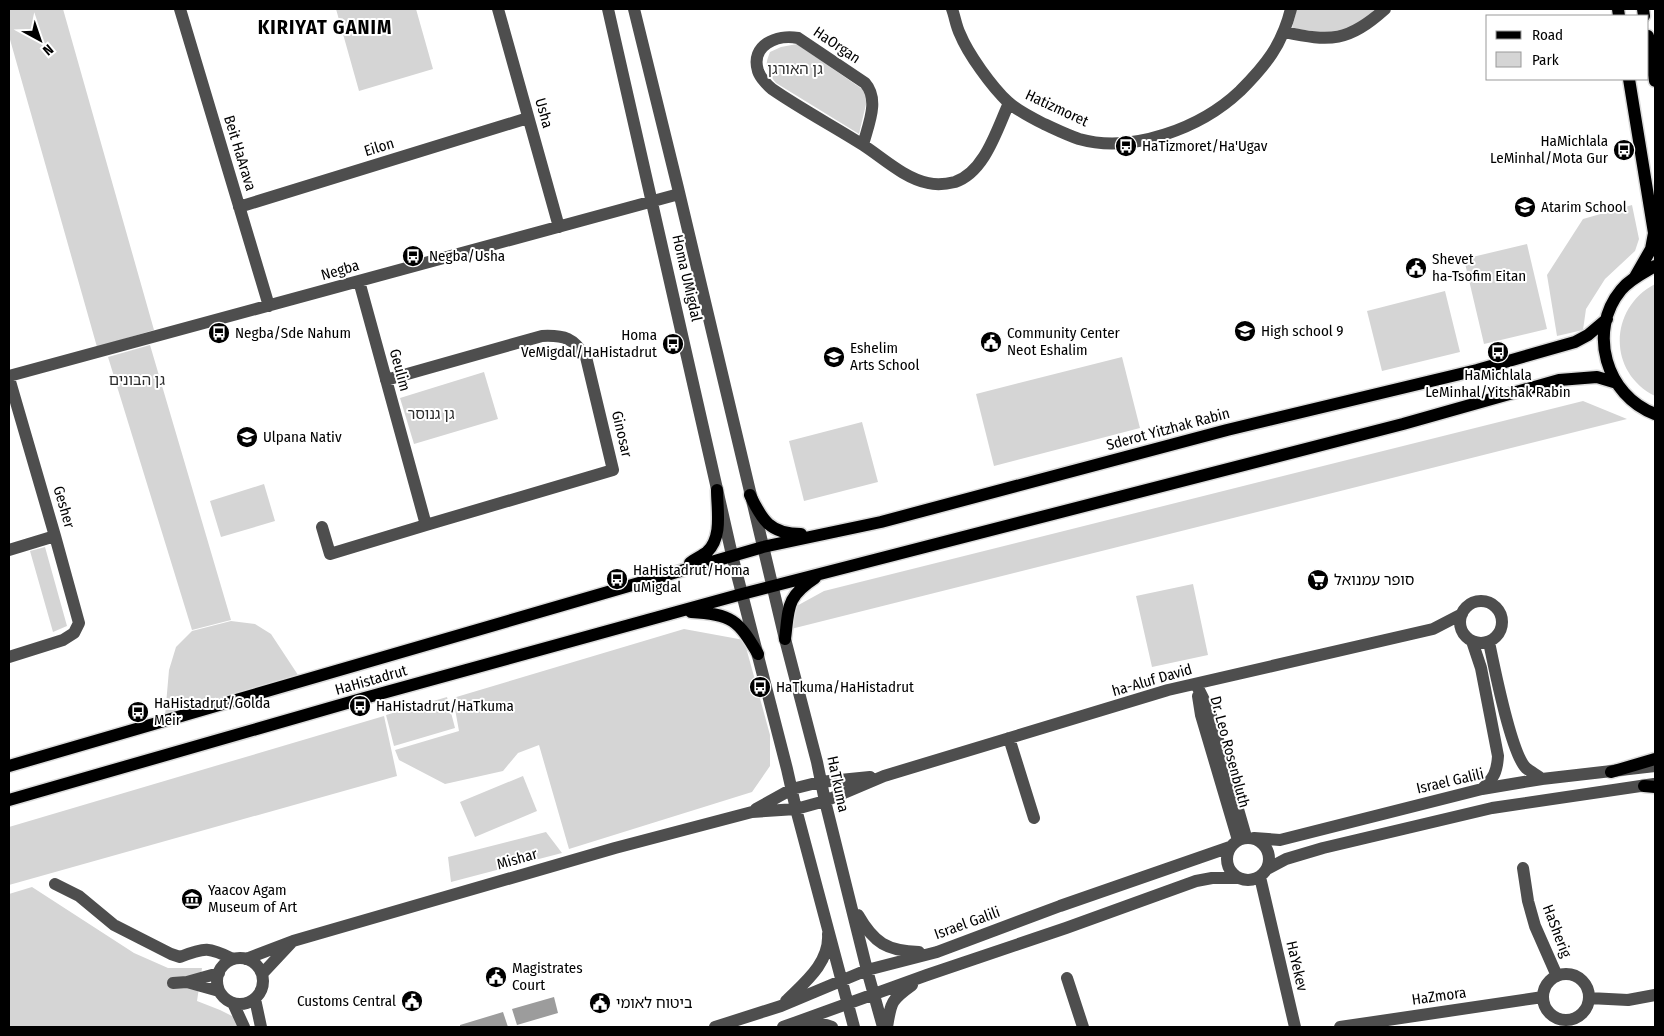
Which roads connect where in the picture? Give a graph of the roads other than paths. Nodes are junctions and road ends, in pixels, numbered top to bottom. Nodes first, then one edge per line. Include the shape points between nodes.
1 (180, 9) edge
2 (498, 9) edge
3 (608, 9) edge
4 (634, 9) edge
5 (952, 9) edge
6 (1291, 9) edge
7 (1385, 9) edge
8 (1284, 32) junction
9 (1649, 42) edge
10 (1629, 80) edge
11 (1655, 81) edge
12 (1009, 102) junction
13 (528, 118) junction
14 (863, 145) junction
15 (679, 194) junction
16 (653, 201) junction
17 (239, 207) junction
18 (559, 226) junction
19 (1655, 266) edge
20 (1635, 277) junction
21 (360, 281) junction
22 (268, 306) junction
23 (1607, 320) junction
24 (9, 377) edge
25 (386, 380) junction
26 (1617, 383) junction
27 (1655, 414) edge
28 (717, 490) junction
29 (750, 495) junction
30 (426, 524) junction
31 (322, 527) dead end
32 (820, 535) junction
33 (55, 536) junction
34 (763, 547) junction
35 (9, 550) edge
36 (732, 555) junction
37 (822, 573) junction
38 (663, 576) junction
39 (772, 587) junction
40 (742, 594) junction
41 (678, 611) junction
42 (1462, 614) junction
43 (1433, 629) junction
44 (1468, 637) junction
45 (785, 639) junction
46 (1489, 642) junction
47 (758, 654) junction
48 (9, 657) edge
49 (1196, 684) junction
50 (1008, 738) junction
51 (1655, 759) edge
52 (9, 766) edge
53 (1655, 766) edge
54 (1611, 772) junction
55 (884, 776) junction
56 (1542, 779) junction
57 (820, 782) junction
58 (1651, 786) edge
59 (1482, 789) junction
60 (792, 790) junction
61 (9, 800) edge
62 (825, 801) junction
63 (796, 809) junction
64 (752, 812) junction
65 (1034, 818) dead end
66 (1242, 841) junction
67 (1523, 868) dead end
68 (1253, 876) junction
69 (55, 884) dead end
70 (850, 900) junction
71 (826, 919) junction
72 (292, 941) junction
73 (204, 949) junction
74 (937, 952) junction
75 (239, 959) junction
76 (867, 970) junction
77 (220, 972) junction
78 (262, 974) junction
79 (927, 974) junction
80 (1557, 976) junction
81 (1067, 978) dead end
82 (842, 980) junction
83 (173, 982) dead end
84 (187, 982) junction
85 (219, 991) junction
86 (874, 994) junction
87 (1655, 995) edge
88 (1543, 997) junction
89 (1590, 998) junction
90 (255, 999) junction
91 (233, 1003) junction
92 (848, 1004) junction
93 (781, 1006) junction
94 (1565, 1024) edge
95 (785, 1026) edge
96 (244, 1027) edge
97 (261, 1027) edge
98 (715, 1027) edge
99 (832, 1027) edge
100 (854, 1027) edge
101 (885, 1027) edge
102 (1084, 1027) edge
103 (1295, 1027) edge
104 (1340, 1027) edge

1 - 17 street, Beit HaArava
2 - 13 street, Usha
3 - 16 street, Homa UMigdal
4 - 15 street, Homa UMigdal
5 - 12 street, Hatizmoret via 966,46
6 - 8 street, Hatizmoret
7 - 8 street via 1368,24 1344,36 1309,37
8 - 12 street, Hatizmoret via 1270,58 1233,97 1200,121 1161,136 1106,142 1079,139 1034,119
9 - 11 main road
10 - 20 main road via 1654,233 1651,249
12 - 14 street, HaOrgan via 984,156 969,175 955,181 928,183 907,175
13 - 17 street, Eilon
13 - 18 street, Usha
14 - 14 street, HaOrgan via 874,100 872,90 798,38 788,36 770,40 757,60 758,73 770,87
15 - 16 street, Negba
15 - 29 street, Homa UMigdal
16 - 18 street, Negba
16 - 28 street, Homa UMigdal
17 - 22 street, Beit HaArava
18 - 21 street, Negba
19 - 20 main road
20 - 23 main road via 1621,290
21 - 22 street, Negba
21 - 25 street, Geulim
22 - 24 street, Negba
23 - 26 main road via 1604,353
23 - 32 main road, Sderot Yitzhak Rabin via 1575,342 1477,370 1227,430 881,522
24 - 33 street, Gesher
25 - 30 street, Geulim
25 - 30 street, Ginosar via 542,336 561,336 578,345 586,357 593,380 614,470
26 - 27 main road via 1636,403
26 - 37 main road via 1597,377 1559,380 1403,424
28 - 36 street, Homa UMigdal
28 - 38 main road via 718,527 714,544 706,553
29 - 32 main road via 766,524 788,534
29 - 34 street, Homa UMigdal
30 - 31 street, Ginosar via 330,554
32 - 34 main road, Sderot Yitzhak Rabin
33 - 35 street
33 - 48 street, Gesher via 79,623 74,633 63,640
34 - 36 main road, Sderot Yitzhak Rabin
34 - 39 street, HaTkuma
36 - 38 main road, HaHistadrut
36 - 40 street
37 - 39 main road
37 - 45 main road via 796,592 790,604
38 - 52 main road, HaHistadrut
39 - 40 main road
39 - 45 street, HaTkuma
40 - 41 main road, HaHistadrut
40 - 47 street
41 - 47 main road via 726,617 744,631
41 - 61 main road, HaHistadrut
42 - 43 street, ha-Aluf David
42 - 44 street via 1461,627
42 - 46 street via 1479,601 1493,604 1498,609 1502,628
43 - 44 street, ha-Aluf David
43 - 49 street, ha-Aluf David
44 - 46 street via 1478,643
44 - 59 street via 1480,668 1498,756 1497,770
45 - 57 street, HaTkuma
46 - 56 street via 1516,753 1526,768
47 - 60 street
49 - 50 street, ha-Aluf David
49 - 66 street, Dr. Leo Rosenbluth via 1210,712
50 - 55 street, ha-Aluf David
50 - 65 street
51 - 54 main road
53 - 54 street, Israel Galili
54 - 56 street, Israel Galili
55 - 57 street, ha-Aluf David
55 - 62 street, ha-Aluf David
56 - 59 street, Israel Galili
57 - 60 street, ha-Aluf David
57 - 62 street, HaTkuma
58 - 68 street via 1492,808 1323,848 1286,859
59 - 66 street, Israel Galili via 1280,840
60 - 63 street
60 - 64 street, Mishar
62 - 63 street, Mishar
62 - 70 street, HaTkuma
63 - 64 street, Mishar
63 - 71 street
64 - 72 street, Mishar
66 - 68 street via 1226,861 1228,868
66 - 68 street via 1260,841 1268,850 1269,856
66 - 74 street, Israel Galili
67 - 80 street, HaSherig via 1535,926
68 - 79 street via 1196,881
68 - 103 street, HaYekev via 1268,913
69 - 73 street via 79,896 114,925 171,954 180,956
70 - 74 street via 867,930 890,948 901,952
70 - 76 street, HaTkuma
71 - 82 street
71 - 93 street via 829,937 818,968
72 - 75 street, Mishar
72 - 78 street
73 - 75 street
73 - 77 street via 216,961
74 - 76 street, Israel Galili
75 - 77 street via 224,965
75 - 78 street via 253,962
76 - 82 street, Israel Galili
76 - 86 street, HaTkuma
77 - 84 street
77 - 85 street via 217,979
78 - 90 street via 262,987
79 - 86 street
79 - 101 street via 900,994 890,1006
80 - 88 street via 1545,988
80 - 89 street via 1565,974 1580,978
81 - 102 street
82 - 92 street
82 - 93 street, Israel Galili
83 - 84 street
84 - 85 street
85 - 91 street
86 - 92 street
86 - 101 street, HaTkuma
87 - 89 street via 1628,1000
88 - 94 street via 1549,1012
88 - 104 street, HaZmora
89 - 94 street via 1582,1014
90 - 91 street via 248,1003
90 - 97 street
91 - 96 street
92 - 95 street
92 - 100 street
93 - 98 street, Israel Galili
95 - 99 street via 812,1024

